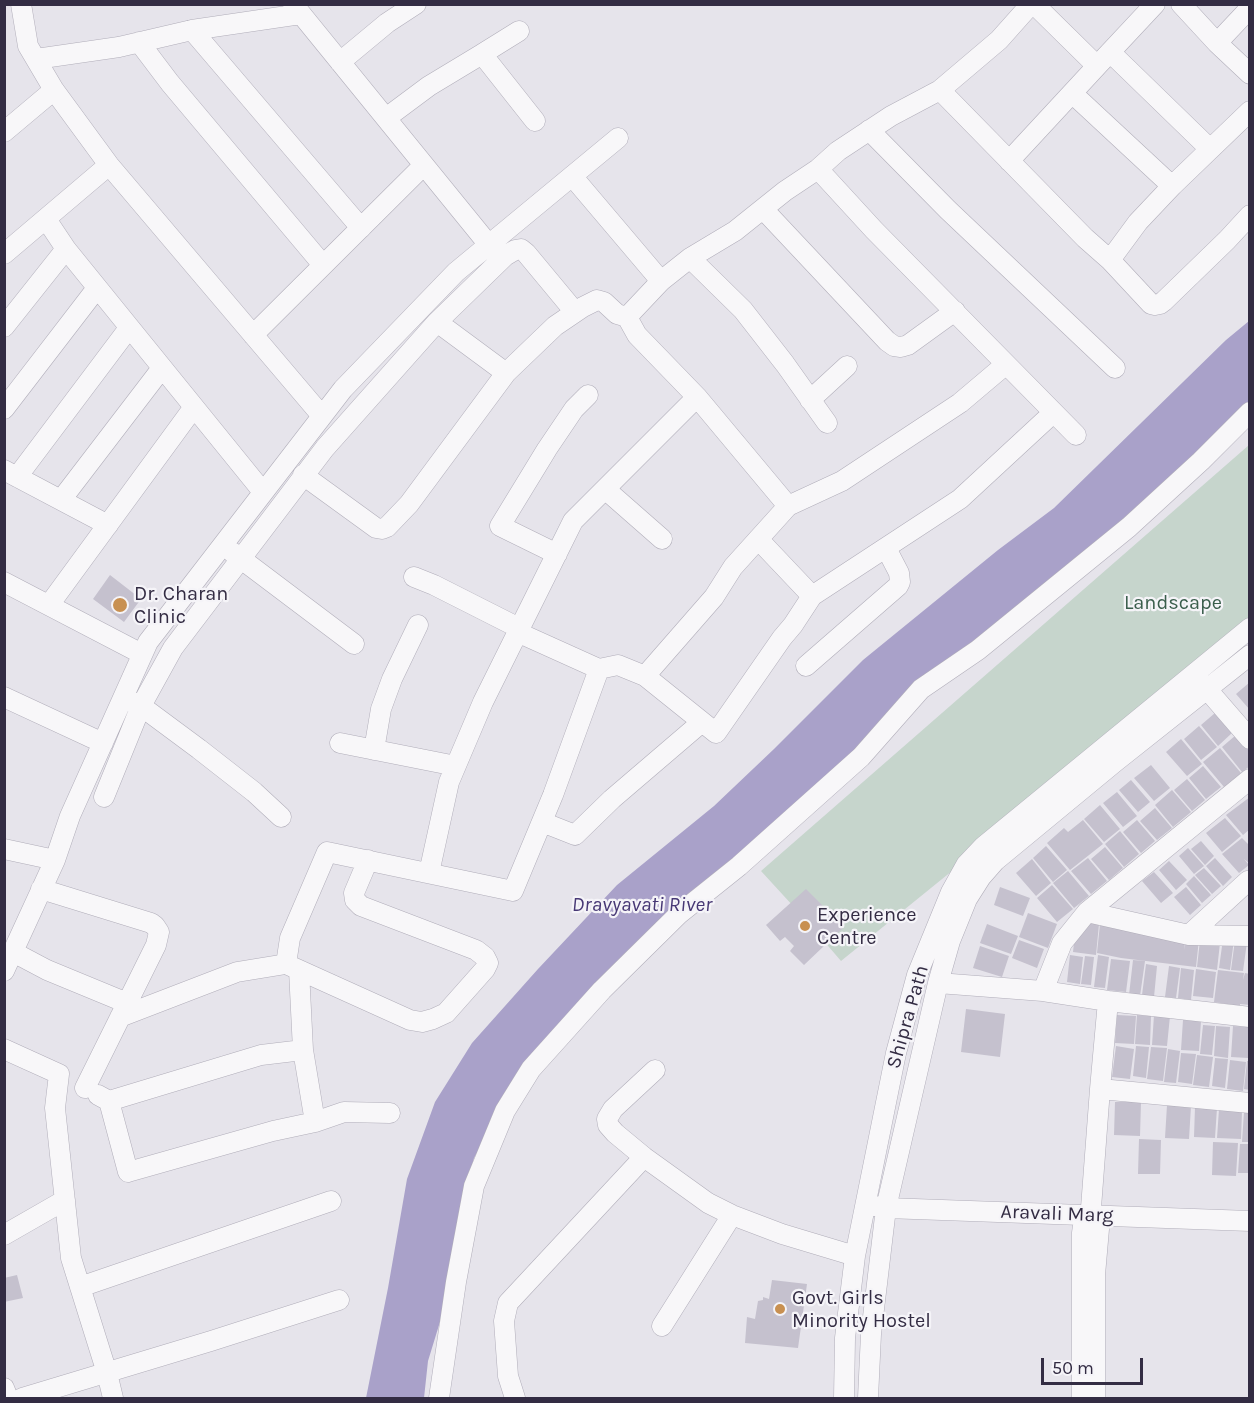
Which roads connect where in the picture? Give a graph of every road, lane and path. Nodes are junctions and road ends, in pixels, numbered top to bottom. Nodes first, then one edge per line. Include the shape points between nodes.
1 (21, 4) edge
2 (1033, 4) edge
3 (1155, 4) edge
4 (1181, 4) edge
5 (405, 8) edge
6 (1250, 8) edge
7 (297, 9) edge
8 (192, 30) junction
9 (519, 31) dead end
10 (139, 42) junction
11 (1217, 43) junction
12 (482, 54) junction
13 (36, 59) junction
14 (1104, 59) junction
15 (340, 62) junction
16 (1250, 74) edge
17 (54, 90) junction
18 (940, 90) junction
19 (1073, 94) junction
20 (1250, 111) edge
21 (386, 118) junction
22 (536, 121) dead end
23 (869, 130) junction
24 (4, 132) edge
25 (618, 138) dead end
26 (1210, 149) junction
27 (1009, 161) junction
28 (109, 165) junction
29 (424, 165) junction
30 (818, 169) junction
31 (572, 176) junction
32 (1172, 186) junction
33 (763, 209) junction
34 (1250, 215) edge
35 (46, 219) junction
36 (361, 228) junction
37 (489, 245) junction
38 (66, 249) junction
39 (4, 254) edge
40 (690, 258) junction
41 (1110, 260) junction
42 (323, 265) junction
43 (453, 275) junction
44 (661, 281) junction
45 (97, 288) junction
46 (469, 291) junction
47 (955, 311) junction
48 (575, 312) junction
49 (627, 317) junction
50 (437, 322) junction
51 (4, 327) edge
52 (129, 328) junction
53 (253, 335) junction
54 (1005, 365) junction
55 (847, 366) dead end
56 (162, 368) junction
57 (1115, 368) dead end
58 (506, 373) junction
59 (588, 395) dead end
60 (697, 397) junction
61 (810, 400) junction
62 (194, 407) junction
63 (4, 409) edge
64 (1053, 412) junction
65 (1250, 412) edge
66 (322, 416) junction
67 (827, 423) dead end
68 (1076, 435) dead end
69 (11, 473) edge
70 (303, 475) junction
71 (605, 489) junction
72 (263, 492) junction
73 (61, 500) junction
74 (788, 506) junction
75 (108, 525) junction
76 (662, 538) dead end
77 (758, 539) junction
78 (223, 544) junction
79 (886, 548) junction
80 (557, 554) junction
81 (240, 559) junction
82 (414, 578) dead end
83 (4, 582) edge
84 (812, 596) junction
85 (49, 605) junction
86 (418, 625) dead end
87 (1250, 628) edge
88 (518, 630) junction
89 (354, 644) dead end
90 (142, 654) junction
91 (1250, 656) edge
92 (806, 666) dead end
93 (599, 669) junction
94 (1193, 674) junction
95 (645, 676) junction
96 (1207, 690) junction
97 (123, 698) junction
98 (6, 702) edge
99 (141, 706) junction
100 (702, 722) junction
101 (1250, 739) edge
102 (103, 743) junction
103 (340, 743) dead end
104 (374, 750) junction
105 (456, 765) junction
106 (1250, 779) edge
107 (104, 797) dead end
108 (281, 817) dead end
109 (542, 822) junction
110 (4, 849) edge
111 (55, 860) junction
112 (368, 860) junction
113 (429, 873) junction
114 (1249, 881) edge
115 (41, 889) junction
116 (1087, 912) junction
117 (1189, 934) junction
118 (1250, 936) edge
119 (13, 952) junction
120 (292, 967) junction
121 (4, 971) edge
122 (938, 983) junction
123 (1043, 991) junction
124 (1108, 1001) junction
125 (123, 1010) junction
126 (1250, 1017) edge
127 (4, 1048) edge
128 (303, 1050) junction
129 (655, 1070) dead end
130 (59, 1074) junction
131 (85, 1088) junction
132 (1100, 1089) junction
133 (109, 1101) junction
134 (1250, 1103) edge
135 (390, 1113) dead end
136 (315, 1122) junction
137 (645, 1157) junction
138 (65, 1200) junction
139 (331, 1201) dead end
140 (865, 1205) junction
141 (886, 1208) junction
142 (732, 1215) junction
143 (1091, 1218) junction
144 (1250, 1221) edge
145 (4, 1235) edge
146 (855, 1256) junction
147 (80, 1287) junction
148 (339, 1299) dead end
149 (662, 1326) dead end
150 (107, 1373) junction
151 (4, 1388) edge
152 (8, 1398) edge
153 (22, 1398) edge
154 (113, 1398) edge
155 (439, 1398) edge
156 (515, 1398) edge
157 (844, 1398) edge
158 (868, 1398) edge
159 (1082, 1398) edge
160 (1095, 1398) edge

1 - 13 street via 28,46
2 - 14 street
2 - 18 street via 999,40
3 - 14 street
4 - 11 street
5 - 15 street
6 - 11 street
7 - 8 street
7 - 15 street
8 - 10 street
8 - 36 street
9 - 12 street
10 - 13 street
10 - 42 street
11 - 16 street
12 - 21 street
12 - 22 street
13 - 17 street
14 - 19 street
14 - 26 street
15 - 21 street
17 - 24 street
17 - 28 street
18 - 23 street
18 - 27 street
19 - 27 street
19 - 32 street
20 - 26 street
21 - 29 street
23 - 30 street
23 - 57 street
25 - 31 street
26 - 32 street
27 - 41 street
28 - 35 street
28 - 53 street
29 - 36 street
29 - 37 street
30 - 33 street
30 - 47 street
31 - 37 street
31 - 44 street
32 - 41 street
33 - 40 street
33 - 47 street via 894,346 908,345
34 - 41 street via 1160,304 1151,303
35 - 38 street
35 - 39 street
36 - 42 street
37 - 43 street
38 - 45 street
38 - 51 street
40 - 44 street
40 - 61 street via 742,310
42 - 53 street
43 - 46 street
43 - 66 street
44 - 49 street
45 - 52 street
45 - 63 street
46 - 48 street via 505,256 521,249
46 - 50 street
47 - 54 street
48 - 49 street via 597,300
48 - 58 street
49 - 60 street via 637,335
50 - 58 street
50 - 70 street
52 - 56 street
52 - 69 street
53 - 66 street
54 - 64 street
54 - 74 street via 960,404 842,481
55 - 61 street
56 - 62 street
56 - 73 street
58 - 70 street via 409,504 387,527 376,528
59 - 80 street via 547,449 500,526
60 - 71 street
60 - 74 street
61 - 67 street
62 - 72 street
62 - 75 street
64 - 68 street
64 - 79 street via 960,499
65 - 155 street via 1129,527 978,650 921,689 861,758 679,914 602,990 531,1069 505,1111 474,1186
66 - 72 street
69 - 73 street
70 - 81 street
71 - 76 street
71 - 80 street via 573,521
72 - 78 street
73 - 75 street
74 - 77 street
75 - 85 street
77 - 84 street
77 - 95 street
78 - 81 street
78 - 90 street
79 - 84 street
79 - 92 street via 899,573 898,586
80 - 88 street
81 - 89 street
81 - 99 street via 173,648
82 - 88 street
83 - 85 street
84 - 100 street via 716,733
85 - 90 street
86 - 104 street via 381,709
87 - 94 street, Shipra Path
88 - 93 street
88 - 105 street
90 - 97 street
91 - 96 street, Shipra Path
93 - 95 street via 618,665
93 - 109 street
94 - 96 street
94 - 140 street, Shipra Path via 966,865 917,975 896,1053
95 - 100 street
96 - 101 street
96 - 122 street, Shipra Path via 995,861 967,899
97 - 99 street
97 - 102 street
98 - 102 street
99 - 107 street
99 - 108 street
100 - 109 street via 575,835
102 - 111 street
103 - 104 street
104 - 105 street
105 - 113 street
106 - 116 street
109 - 113 street via 513,891
110 - 111 street
111 - 115 street
112 - 113 street
112 - 120 street via 327,852 290,938
112 - 120 street via 354,893 361,906 476,950 488,963 485,969 446,1012 422,1022
114 - 117 street
115 - 119 street
115 - 125 street via 155,926 159,932 156,945
116 - 117 street
116 - 123 street via 1062,943
117 - 118 street
119 - 121 street
119 - 125 street
120 - 125 street via 237,972
120 - 128 street
122 - 123 street
122 - 141 street, Shipra Path
123 - 124 street
124 - 126 street
124 - 132 street
125 - 131 street
127 - 130 street
128 - 133 street via 261,1055
128 - 136 street
129 - 137 street via 607,1119 615,1133
130 - 131 street
130 - 138 street via 55,1108
131 - 133 street
132 - 134 street
132 - 143 street
133 - 136 street via 128,1172
135 - 136 street via 344,1112
137 - 142 street via 708,1203
137 - 156 street via 508,1303 504,1321 508,1376
138 - 145 street
138 - 147 street via 71,1258
139 - 147 street
140 - 141 street, Aravali Marg
140 - 146 street, Shipra Path
141 - 143 street, Aravali Marg
141 - 158 street, Shipra Path via 871,1334
142 - 146 street
142 - 149 street
143 - 144 street, Aravali Marg
143 - 159 street via 1082,1233
143 - 160 street via 1099,1230
146 - 157 street, Shipra Path via 845,1338
147 - 150 street
148 - 150 street
150 - 153 street
150 - 154 street
151 - 152 street

